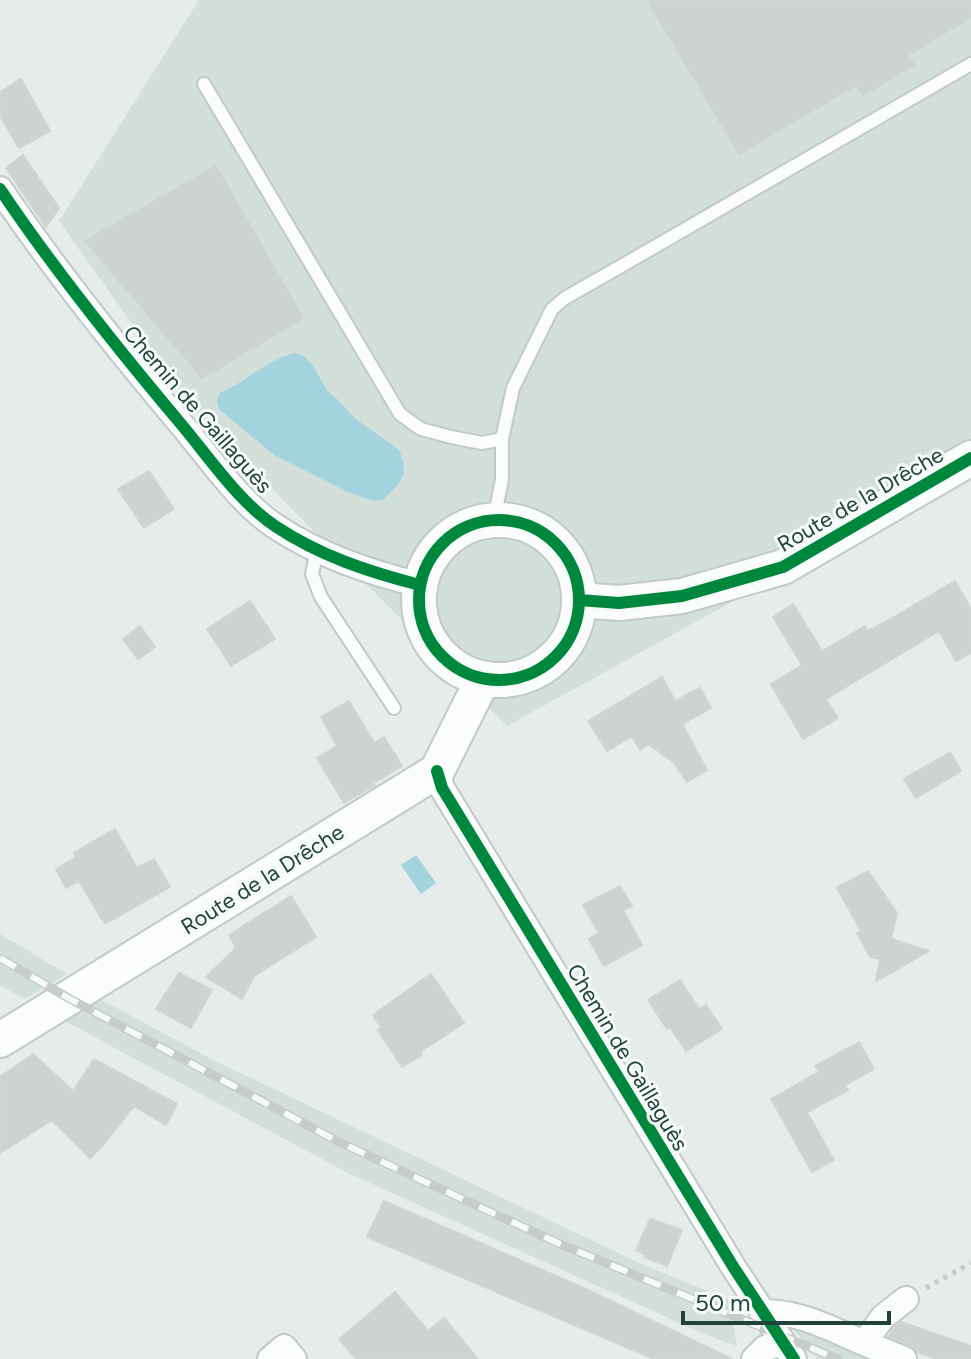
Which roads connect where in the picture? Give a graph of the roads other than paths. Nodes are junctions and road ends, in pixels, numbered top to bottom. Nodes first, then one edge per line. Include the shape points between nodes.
1 (971, 64) edge
2 (204, 84) dead end
3 (0, 189) edge
4 (502, 439) junction
5 (971, 458) edge
6 (494, 520) junction
7 (317, 550) junction
8 (420, 585) junction
9 (579, 600) junction
10 (483, 679) junction
11 (394, 708) dead end
12 (437, 771) junction
13 (0, 1040) edge
14 (906, 1299) road end
15 (762, 1312) junction
16 (864, 1343) junction
17 (788, 1352) edge
18 (270, 1359) edge
19 (294, 1359) edge
20 (754, 1359) edge
21 (904, 1359) edge

1 - 4 lane via 565,298 552,309 513,388
2 - 4 lane via 400,414 421,429 451,437 482,443
3 - 7 street, Chemin de Gaillaguès via 35,242 236,491 274,525
4 - 6 lane
5 - 9 street, Route de la Drêche via 783,567 682,596 619,603
6 - 8 street via 452,535 431,557
6 - 9 street via 526,525 553,542 572,568
7 - 8 street, Chemin de Gaillaguès
7 - 11 lane via 312,574 321,597
8 - 10 street via 421,616 432,645 454,667
9 - 10 street via 573,630 556,657 530,675
10 - 12 street
12 - 13 street, Route de la Drêche
12 - 15 street, Chemin de Gaillaguès via 442,788 524,925
14 - 16 street via 883,1317
15 - 16 street via 802,1317
15 - 17 street, Chemin de Gaillaguès
16 - 21 street
17 - 20 street via 765,1348
18 - 19 street via 284,1347

